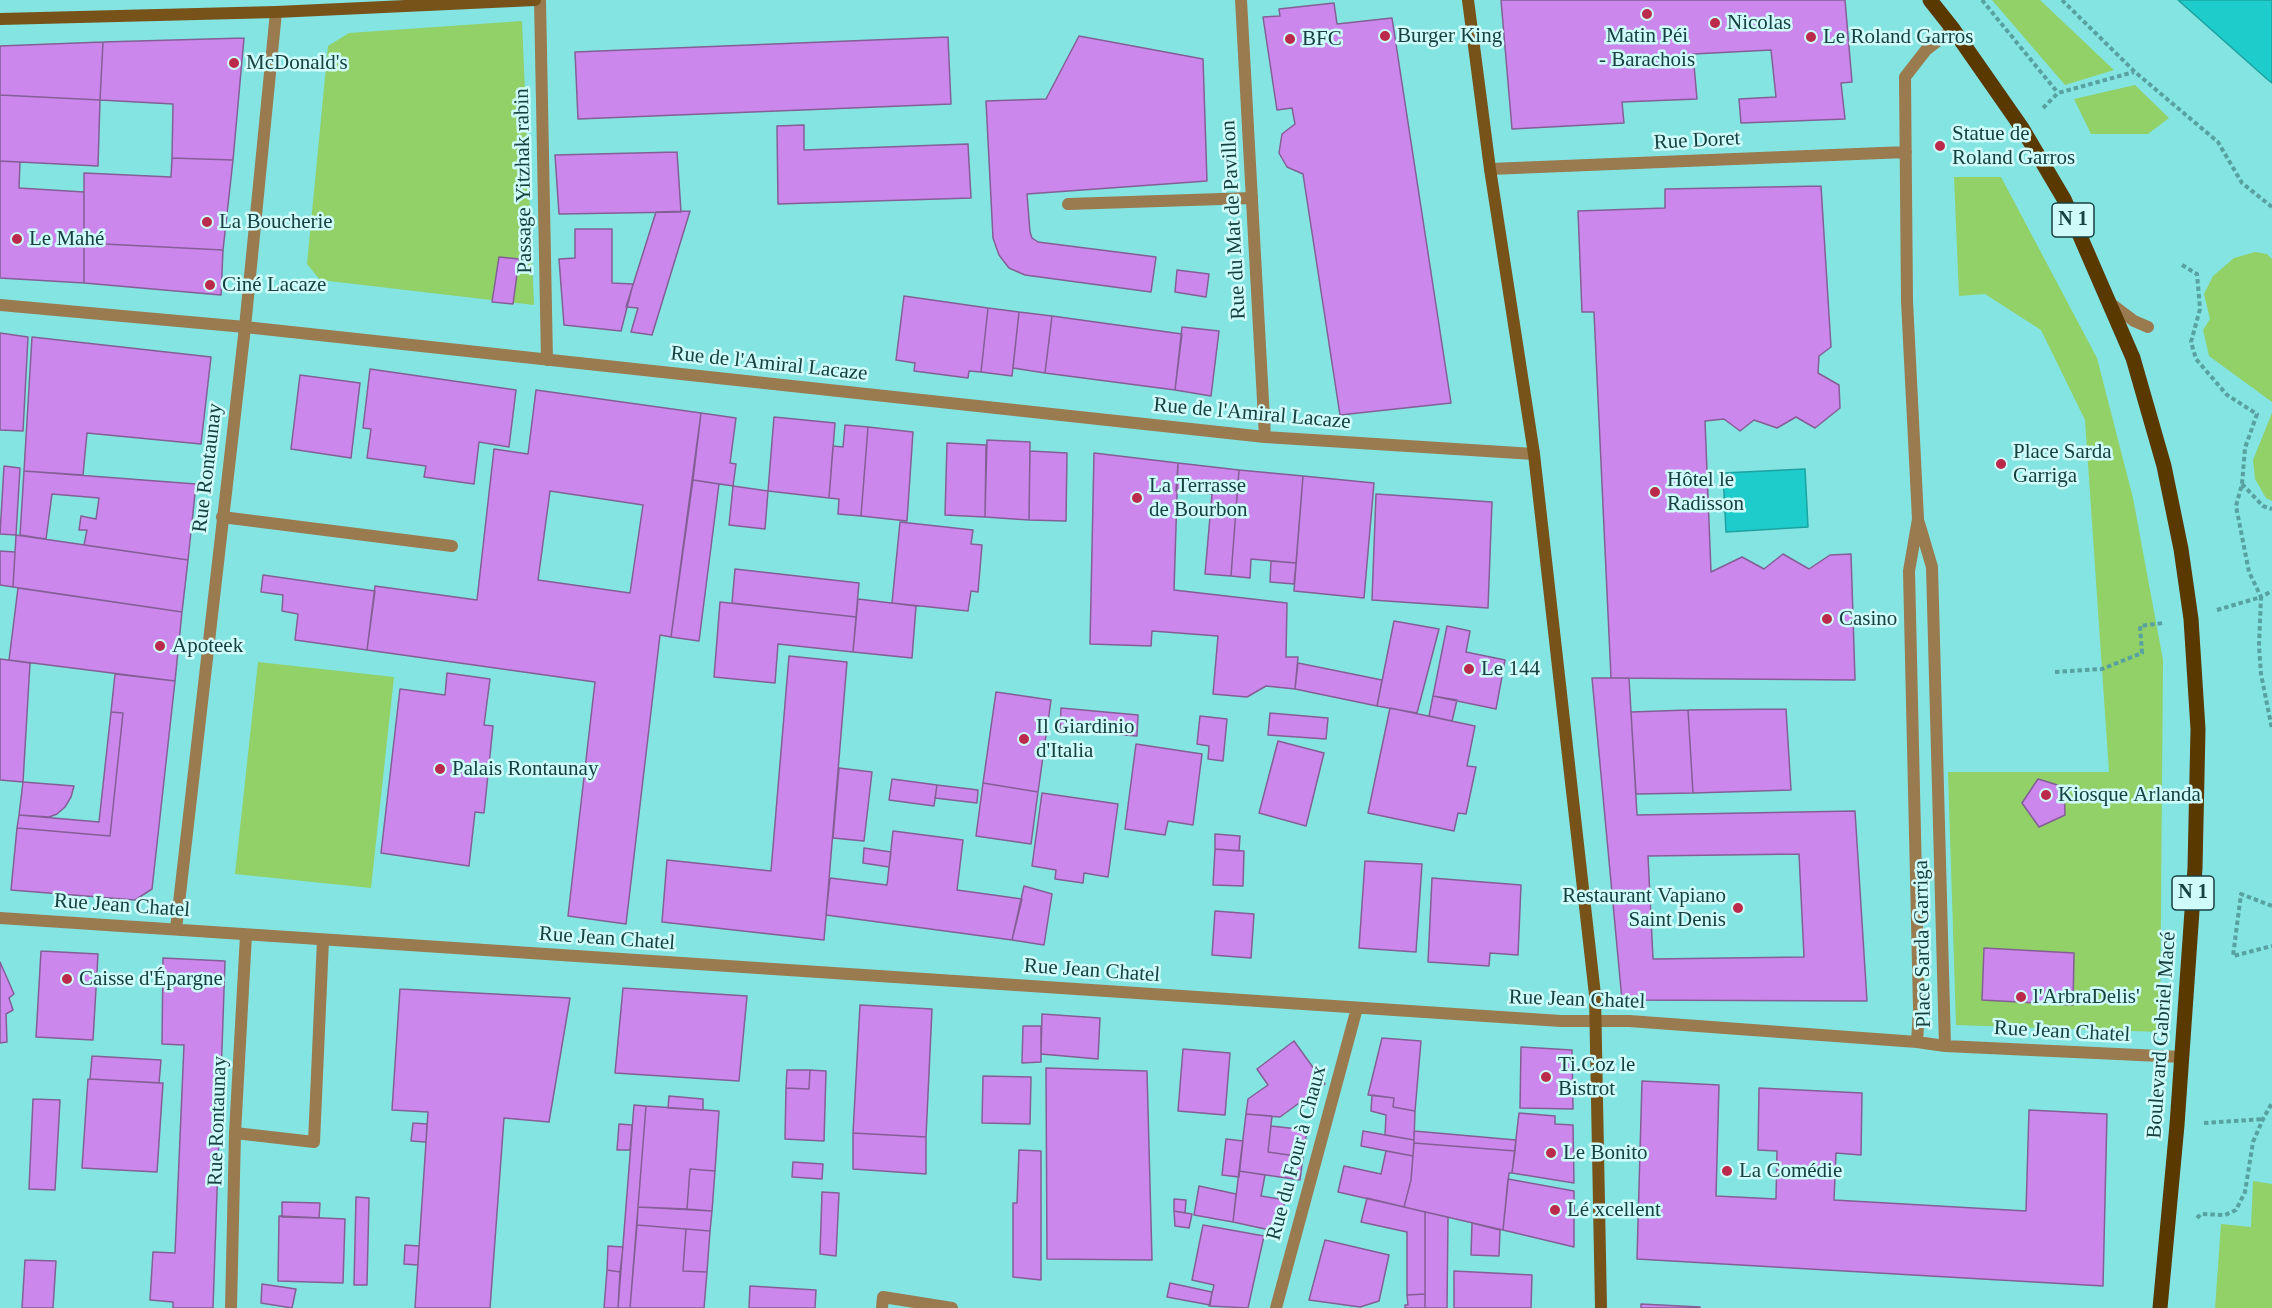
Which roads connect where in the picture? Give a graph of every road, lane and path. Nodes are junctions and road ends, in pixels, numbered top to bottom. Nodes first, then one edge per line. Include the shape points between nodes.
1 (537, 0) edge
2 (1241, 0) edge
3 (1468, 0) edge
4 (1930, 0) edge
5 (1982, 0) edge
6 (2062, 0) edge
7 (308, 5) edge
8 (276, 12) junction
9 (0, 19) edge
10 (1953, 29) junction
11 (2135, 72) junction
12 (1906, 152) junction
13 (1490, 169) junction
14 (1252, 198) junction
15 (1068, 204) dead end
16 (2272, 207) edge
17 (2182, 265) dead end
18 (2109, 302) junction
19 (0, 305) edge
20 (245, 327) junction
21 (2148, 327) dead end
22 (548, 360) junction
23 (1265, 437) junction
24 (1534, 454) junction
25 (2242, 484) junction
26 (2272, 510) edge
27 (222, 518) junction
28 (1918, 519) junction
29 (452, 546) dead end
30 (2272, 591) edge
31 (2260, 597) junction
32 (2191, 619) junction
33 (2055, 672) dead end
34 (2272, 729) edge
35 (2272, 906) edge
36 (0, 918) edge
37 (176, 929) junction
38 (246, 935) junction
39 (323, 940) junction
40 (2272, 946) edge
41 (1357, 1008) junction
42 (1596, 1020) junction
43 (1917, 1042) junction
44 (1945, 1046) junction
45 (2182, 1057) junction
46 (2272, 1103) edge
47 (2263, 1119) junction
48 (2177, 1125) junction
49 (236, 1133) junction
50 (2195, 1228) dead end
51 (231, 1308) edge
52 (882, 1308) edge
53 (952, 1308) edge
54 (1275, 1308) edge
55 (1601, 1308) edge
56 (2160, 1308) edge

1 - 7 main road
1 - 22 street, Passage Yitzhak rabin
2 - 14 street, Rue du Mat de Pavillon
3 - 13 main road
4 - 10 main road, Boulevard Gabriel Macé / N 1
5 - 11 path via 2058,93
6 - 11 path
7 - 8 main road
8 - 9 main road
8 - 20 street, Rue Rontaunay
10 - 12 street, Place Sarda Garriga via 1926,50 1905,77
10 - 18 main road, Boulevard Gabriel Macé / N 1 via 2022,128 2059,191
11 - 16 path via 2218,142 2242,183
12 - 13 street, Rue Doret
12 - 28 street, Place Sarda Garriga via 1907,300
13 - 24 main road
14 - 15 street
14 - 23 street, Rue du Mat de Pavillon
17 - 25 path via 2197,274 2200,309 2191,342 2196,359 2227,394 2257,414 2245,448
18 - 21 street
18 - 32 main road, Boulevard Gabriel Macé / N 1 via 2133,358 2164,466
19 - 20 street, Rue de l'Amiral Lacaze
20 - 22 street, Rue de l'Amiral Lacaze
20 - 27 street, Rue Rontaunay
22 - 23 street, Rue de l'Amiral Lacaze
23 - 24 street, Rue de l'Amiral Lacaze
24 - 42 main road
25 - 26 path
25 - 31 path via 2236,506 2240,534
27 - 29 street
27 - 37 street, Rue Rontaunay
28 - 43 street, Place Sarda Garriga via 1909,571
28 - 44 street, Place Sarda Garriga via 1932,567
30 - 31 path
31 - 32 path
31 - 34 path via 2261,674
32 - 33 path via 2140,626 2142,652 2102,669
32 - 45 main road, Boulevard Gabriel Macé / N 1 via 2198,729 2195,868
35 - 40 path via 2241,894 2233,956
36 - 37 street, Rue Jean Chatel
37 - 38 street, Rue Jean Chatel
38 - 39 street, Rue Jean Chatel
38 - 49 street, Rue Rontaunay
39 - 41 street, Rue Jean Chatel
39 - 49 street via 314,1142
41 - 42 street, Rue Jean Chatel
41 - 54 street, Rue du Four à Chaux
42 - 43 street, Rue Jean Chatel
42 - 55 main road
43 - 44 street, Rue Jean Chatel
44 - 45 street, Rue Jean Chatel
45 - 48 main road, Boulevard Gabriel Macé / N 1
46 - 47 path
47 - 48 path
47 - 50 path via 2253,1142 2244,1192 2236,1210 2225,1215 2201,1214 2196,1218
48 - 56 main road, Boulevard Gabriel Macé / N 1
49 - 51 street, Rue Rontaunay
52 - 53 street via 883,1297

